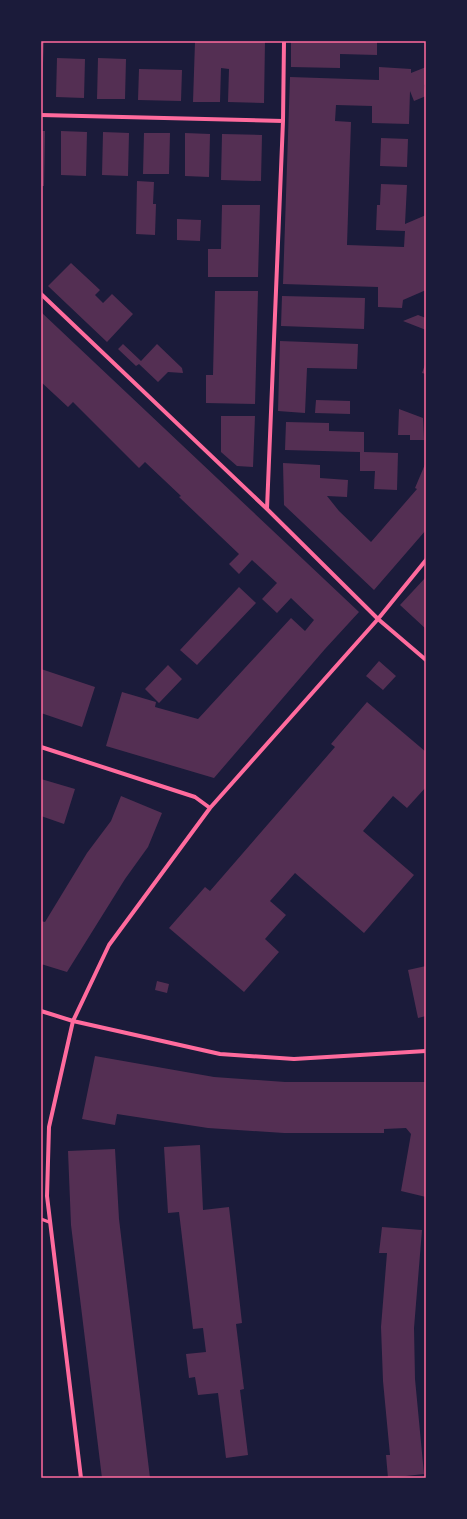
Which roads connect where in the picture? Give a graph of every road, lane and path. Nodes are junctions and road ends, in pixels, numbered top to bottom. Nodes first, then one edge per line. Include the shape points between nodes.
1 (284, 41) edge
2 (41, 115) edge
3 (282, 121) junction
4 (41, 294) edge
5 (267, 509) junction
6 (426, 560) edge
7 (378, 619) junction
8 (426, 660) edge
9 (41, 747) edge
10 (210, 808) junction
11 (41, 1011) edge
12 (73, 1021) junction
13 (426, 1051) edge
14 (41, 1219) edge
15 (49, 1222) junction
16 (81, 1478) edge

1 - 3 street
2 - 3 street
3 - 5 street
4 - 5 street
5 - 7 street
6 - 7 street
7 - 8 street
7 - 10 street
9 - 10 street via 195,797
10 - 12 street via 109,945
11 - 12 street
12 - 13 street via 220,1054 294,1059
12 - 15 street via 49,1127
14 - 15 lane
15 - 16 street

